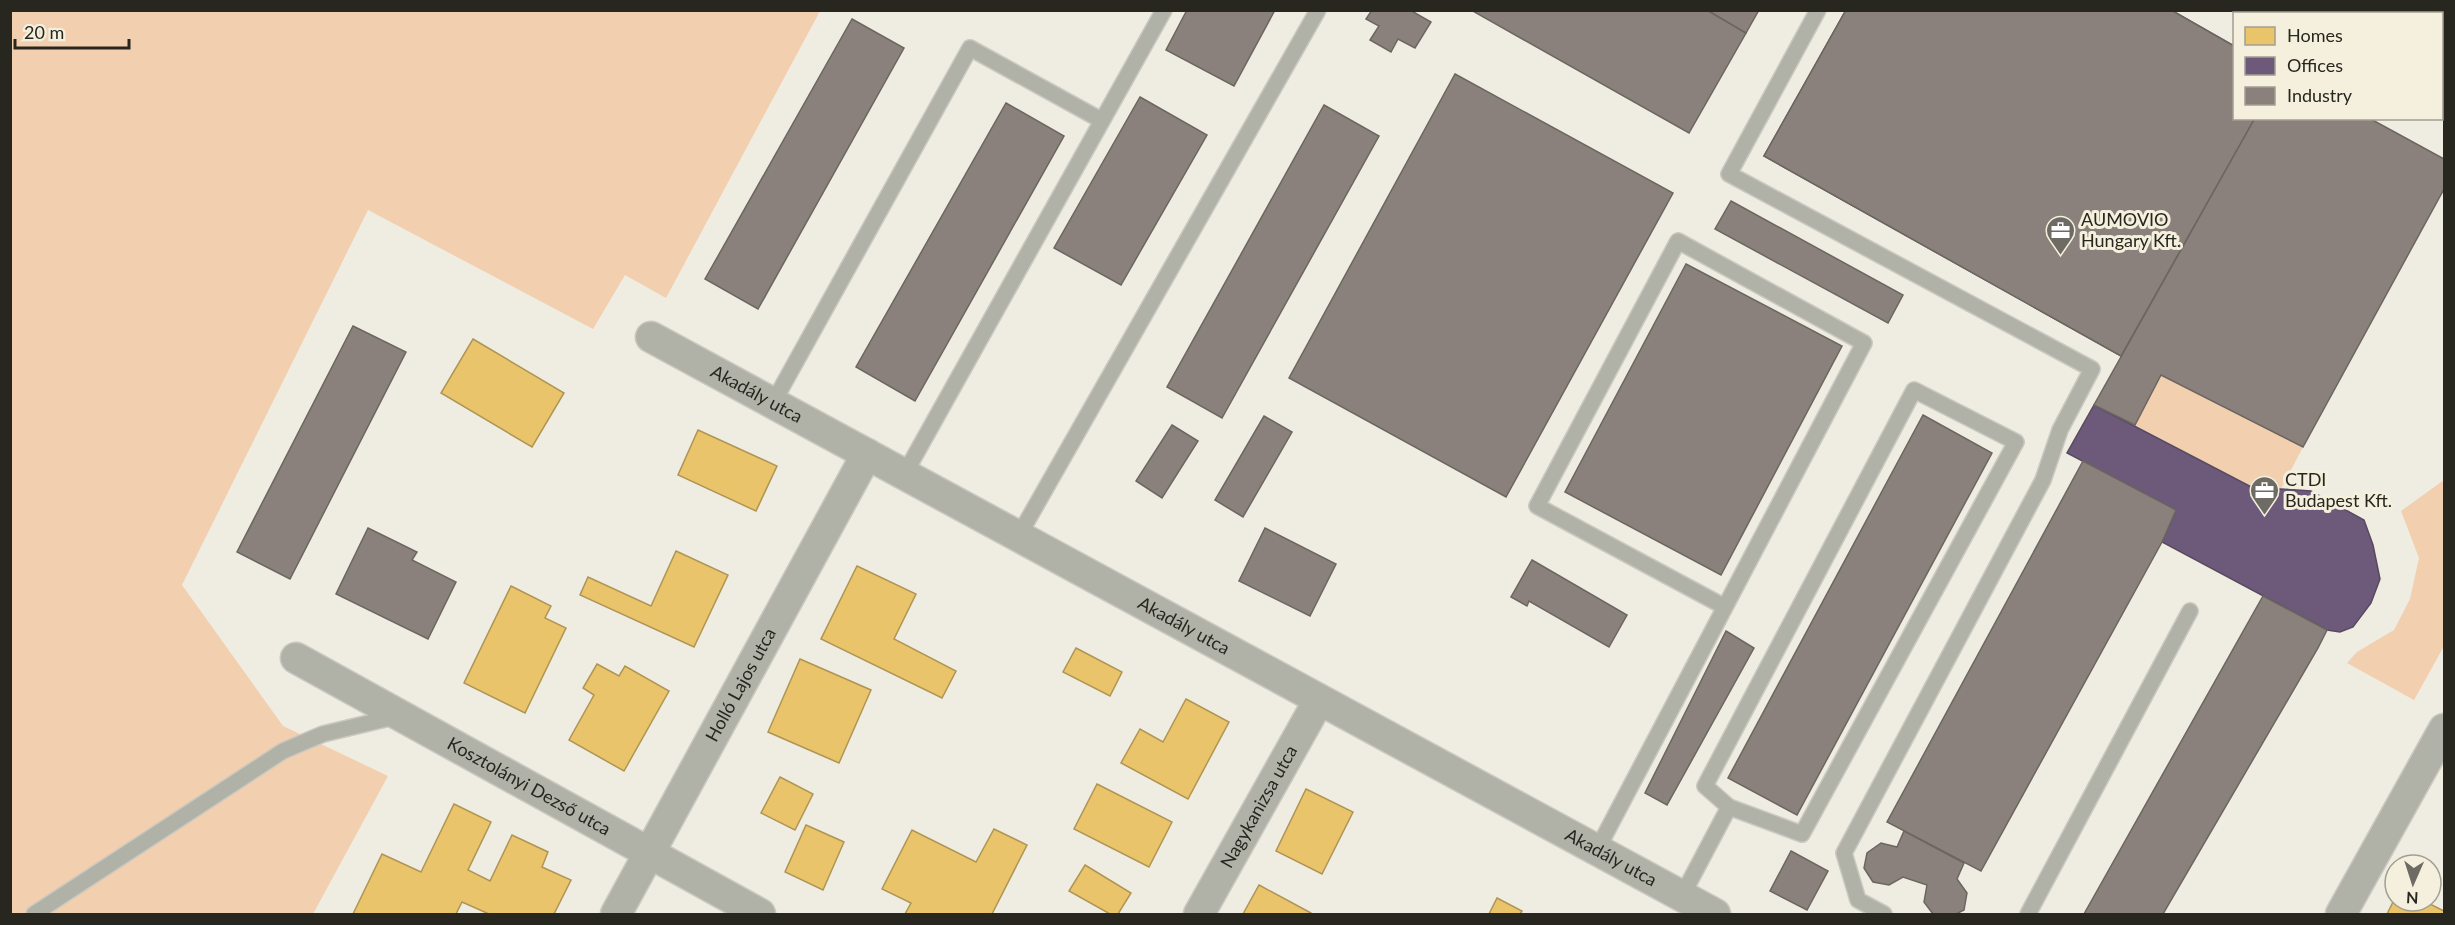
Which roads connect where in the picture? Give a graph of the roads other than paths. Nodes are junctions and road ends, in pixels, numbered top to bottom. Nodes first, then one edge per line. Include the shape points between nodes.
1 (1164, 10) edge
2 (1318, 10) edge
3 (1818, 10) edge
4 (1101, 120) junction
5 (651, 337) dead end
6 (773, 403) junction
7 (867, 454) junction
8 (904, 475) junction
9 (1018, 537) junction
10 (1725, 607) junction
11 (2190, 610) dead end
12 (296, 658) dead end
13 (1319, 700) junction
14 (400, 716) junction
15 (2445, 729) edge
16 (1729, 807) junction
17 (1597, 850) junction
18 (649, 853) junction
19 (1682, 896) junction
20 (34, 915) edge
21 (616, 915) edge
22 (760, 915) edge
23 (1199, 915) edge
24 (1715, 915) edge
25 (1884, 915) edge
26 (2028, 915) edge
27 (2341, 915) edge

1 - 4 lane
2 - 9 lane
3 - 25 lane via 1729,174 2092,369 2060,430 2043,480 1844,853 1858,900
4 - 6 lane via 970,48
4 - 8 lane
5 - 6 street, Akadály utca
6 - 7 street, Akadály utca
7 - 8 street, Akadály utca
7 - 18 street, Holló Lajos utca
8 - 9 street, Akadály utca
9 - 13 street, Akadály utca
10 - 10 lane via 1537,506 1678,240 1864,343
10 - 17 lane
11 - 26 lane
12 - 14 street, Kosztolányi Dezső utca
13 - 17 street, Akadály utca
13 - 23 street, Nagykanizsa utca
14 - 18 street, Kosztolányi Dezső utca
14 - 20 lane via 323,734 283,751
15 - 27 street
16 - 16 lane via 1706,786 1914,390 2016,442 1802,834
16 - 19 lane
17 - 19 street, Akadály utca
18 - 21 street, Holló Lajos utca
18 - 22 street, Kosztolányi Dezső utca
19 - 24 street, Akadály utca

